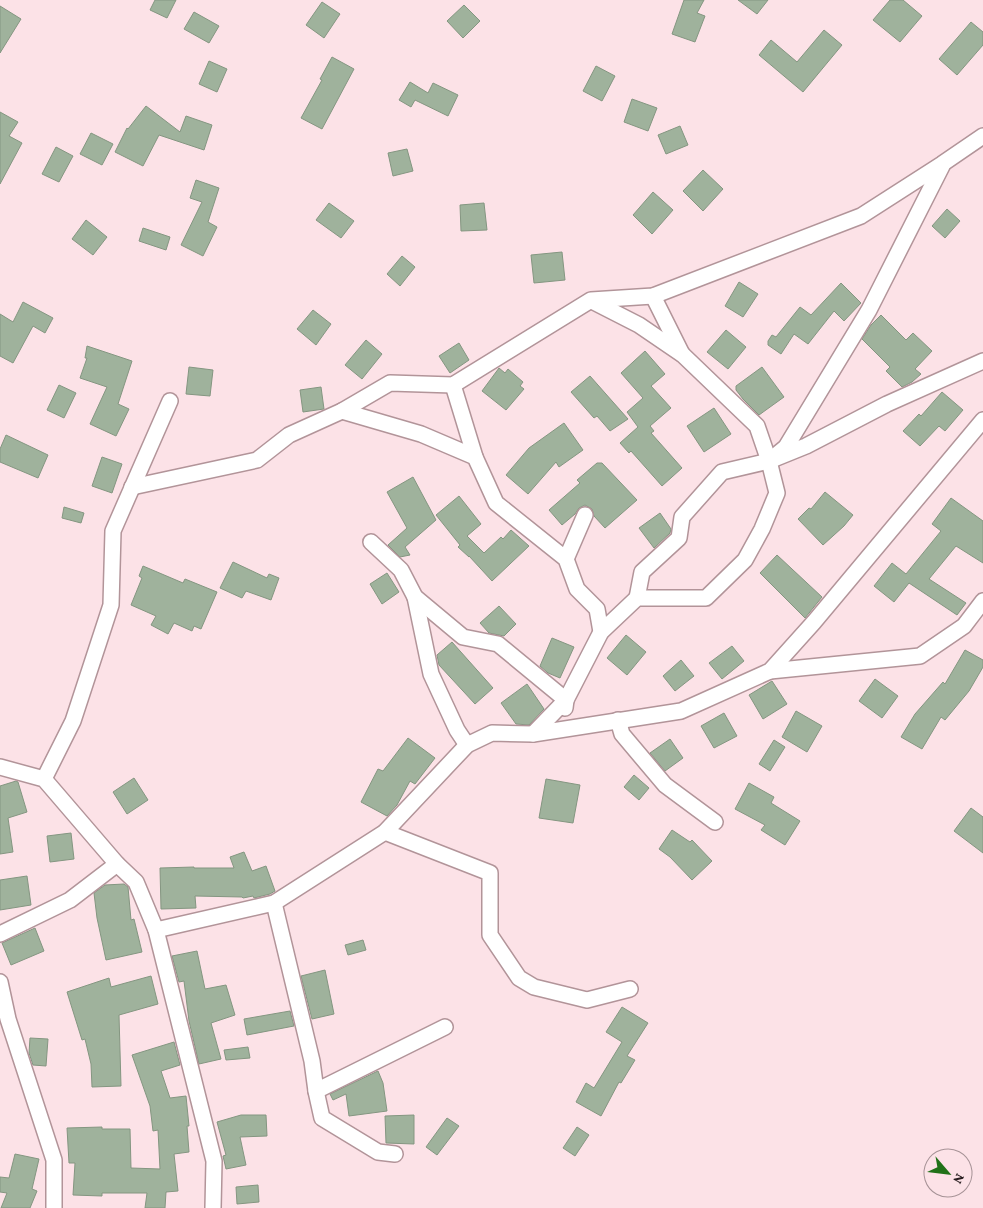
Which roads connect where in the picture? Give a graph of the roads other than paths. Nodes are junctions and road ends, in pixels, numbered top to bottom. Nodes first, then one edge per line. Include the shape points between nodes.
1 (983, 136) edge
2 (942, 164) junction
3 (653, 296) junction
4 (591, 300) junction
5 (683, 355) junction
6 (983, 361) edge
7 (453, 385) junction
8 (170, 401) dead end
9 (342, 411) junction
10 (983, 420) edge
11 (475, 457) junction
12 (769, 461) junction
13 (132, 487) junction
14 (585, 515) dead end
15 (372, 542) dead end
16 (566, 560) junction
17 (415, 597) junction
18 (637, 598) junction
19 (983, 601) edge
20 (601, 632) junction
21 (770, 671) junction
22 (566, 700) junction
23 (618, 720) junction
24 (560, 730) junction
25 (533, 734) junction
26 (467, 745) junction
27 (0, 767) edge
28 (44, 779) junction
29 (715, 822) dead end
30 (385, 832) junction
31 (117, 864) junction
32 (274, 903) junction
33 (156, 930) junction
34 (0, 934) edge
35 (0, 982) edge
36 (630, 989) dead end
37 (445, 1027) dead end
38 (316, 1091) junction
39 (395, 1154) dead end
40 (54, 1208) edge
41 (212, 1208) edge

1 - 2 street
2 - 3 street via 861,216
2 - 12 street via 869,310 786,447
3 - 4 street
3 - 5 street
4 - 5 street via 639,325
4 - 7 street
5 - 12 street via 757,426
6 - 12 street
7 - 9 street via 390,383
7 - 11 street
8 - 13 street
9 - 11 street via 421,434
9 - 13 street via 289,434 257,460
10 - 21 street
11 - 16 street via 496,503
12 - 18 street via 722,472 682,517 679,538 642,572
12 - 18 street via 777,493 745,560 706,598
13 - 28 street via 113,531 111,605 73,721
14 - 16 street
15 - 17 street via 401,570
16 - 20 street via 577,589 597,609
17 - 22 street via 463,637 498,644
17 - 26 street via 431,674
18 - 20 street
19 - 21 street via 964,626 920,656
20 - 22 street
21 - 23 street via 681,710
22 - 24 street
22 - 25 street
23 - 24 street
23 - 29 street via 622,734 665,786
24 - 25 street
25 - 26 street via 492,733
26 - 30 street
27 - 28 street
28 - 31 street
30 - 32 street
30 - 36 street via 490,873 490,935 519,978 534,987 587,1000
31 - 33 street via 136,882
31 - 34 street via 70,900
32 - 33 street
32 - 38 street via 312,1061
33 - 41 street via 214,1161
35 - 40 street via 8,1019 54,1160
37 - 38 street
38 - 39 street via 322,1118 378,1152

